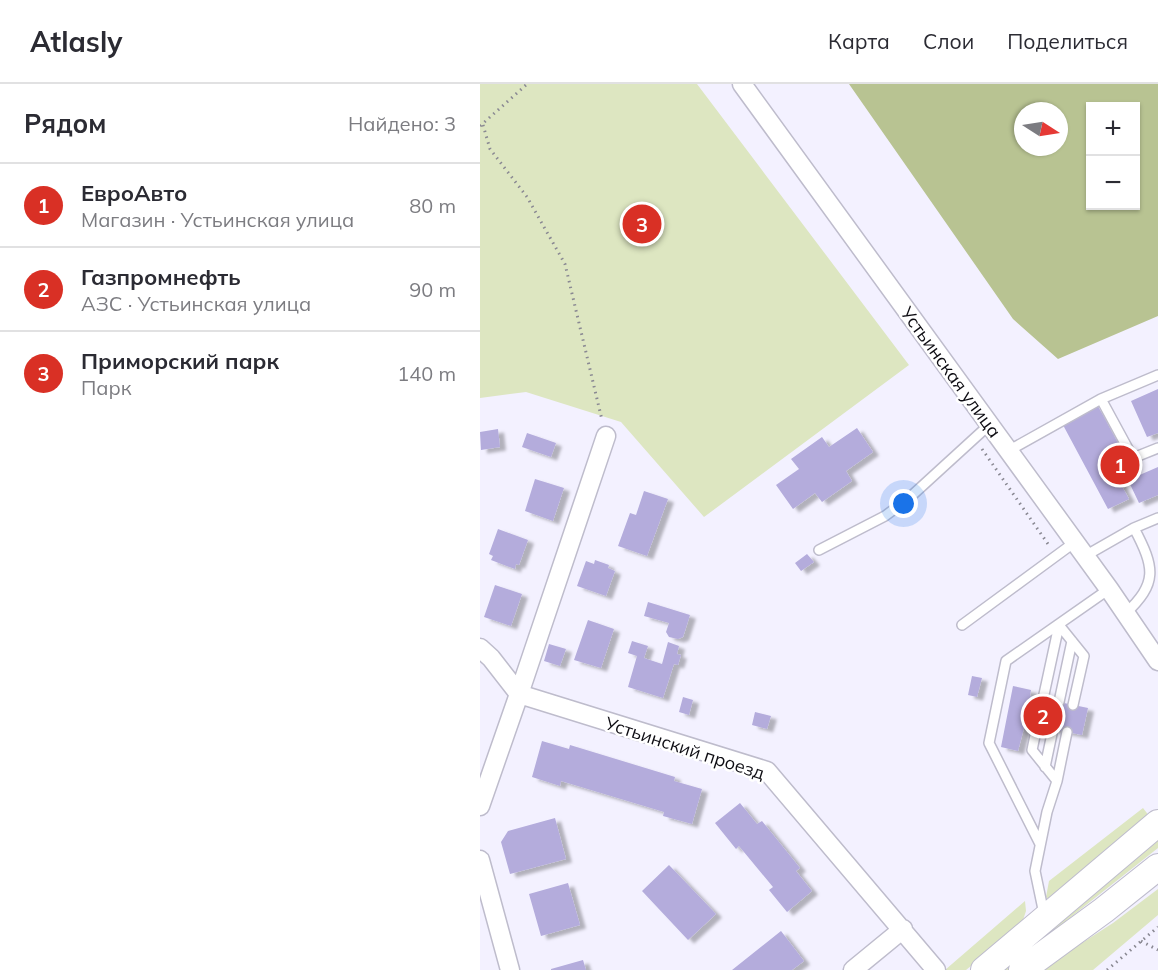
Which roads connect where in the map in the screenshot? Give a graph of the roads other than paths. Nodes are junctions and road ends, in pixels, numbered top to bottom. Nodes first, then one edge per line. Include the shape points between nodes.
1 (742, 84) edge
2 (1158, 375) edge
3 (1101, 399) junction
4 (989, 425) junction
5 (606, 436) road end
6 (1158, 448) edge
7 (1008, 451) junction
8 (1158, 518) edge
9 (1134, 528) junction
10 (1080, 549) junction
11 (819, 550) dead end
12 (1109, 589) junction
13 (1125, 614) junction
14 (962, 625) dead end
15 (1059, 625) junction
16 (1072, 641) junction
17 (480, 648) edge
18 (1158, 661) edge
19 (519, 694) junction
20 (1043, 699) dead end
21 (1059, 702) dead end
22 (1073, 705) dead end
23 (1037, 726) dead end
24 (1053, 729) dead end
25 (1067, 732) dead end
26 (1045, 767) junction
27 (1057, 781) junction
28 (480, 806) edge
29 (1158, 823) edge
30 (1040, 844) junction
31 (480, 860) edge
32 (1158, 867) edge
33 (1045, 918) junction
34 (903, 929) junction
35 (510, 970) edge
36 (853, 970) edge
37 (936, 970) edge
38 (984, 970) edge
39 (1022, 970) edge

1 - 4 street, Устьинская улица
2 - 3 lane
3 - 6 lane via 1133,458
3 - 7 lane
4 - 7 street, Устьинская улица
4 - 11 lane via 885,516
5 - 19 street
7 - 10 street, Устьинская улица
8 - 9 lane
9 - 10 lane
9 - 13 lane via 1156,570 1153,589
10 - 12 street, Устьинская улица
10 - 14 lane via 1056,556
12 - 13 street, Устьинская улица
12 - 15 lane
13 - 18 street, Устьинская улица
15 - 16 lane
15 - 20 lane
15 - 30 lane via 1006,661 990,743
16 - 21 lane
16 - 22 lane via 1084,656
17 - 19 street
19 - 28 street
19 - 34 street, Устьинский проезд via 767,771
23 - 26 lane via 1032,750
24 - 26 lane
25 - 27 lane
26 - 27 lane
27 - 30 lane
29 - 33 main road
30 - 33 lane via 1035,870
31 - 35 street
32 - 39 main road
33 - 38 main road
34 - 36 street
34 - 37 street, Устьинский проезд

